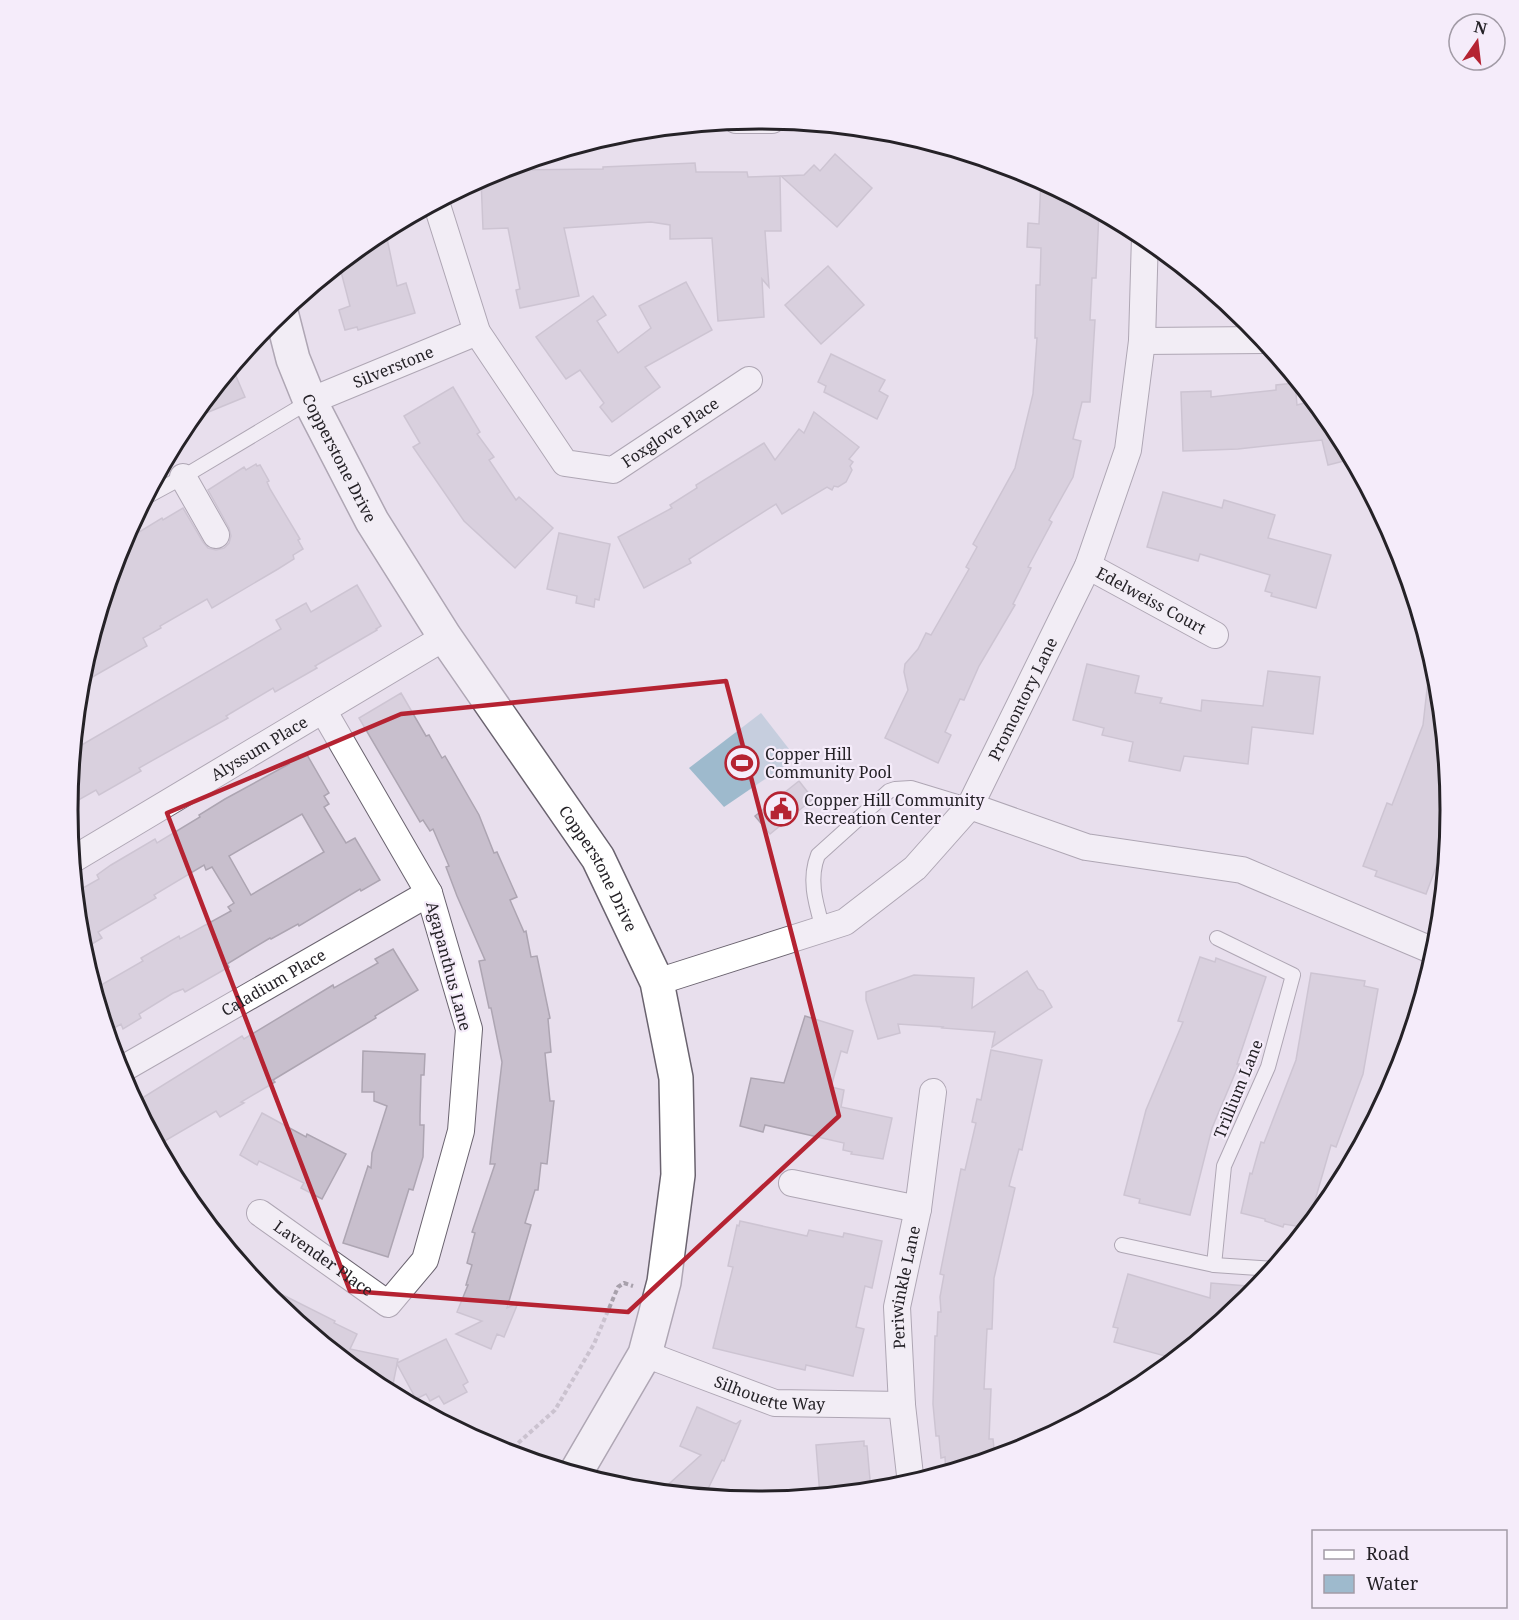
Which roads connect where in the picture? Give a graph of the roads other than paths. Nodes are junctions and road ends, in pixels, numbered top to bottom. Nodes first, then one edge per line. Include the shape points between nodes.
1 (438, 210) edge
2 (1145, 248) edge
3 (283, 323) edge
4 (477, 332) junction
5 (1252, 340) edge
6 (1142, 341) junction
7 (749, 380) dead end
8 (310, 401) junction
9 (183, 477) junction
10 (159, 487) edge
11 (216, 535) dead end
12 (1088, 566) junction
13 (1215, 634) dead end
14 (445, 637) junction
15 (323, 710) junction
16 (970, 806) junction
17 (79, 856) edge
18 (429, 892) junction
19 (823, 929) junction
20 (1217, 938) dead end
21 (1427, 948) edge
22 (657, 982) junction
23 (128, 1066) edge
24 (933, 1092) dead end
25 (792, 1183) dead end
26 (918, 1209) junction
27 (260, 1213) dead end
28 (1122, 1245) dead end
29 (1214, 1265) junction
30 (1263, 1268) edge
31 (388, 1304) joint
32 (645, 1354) junction
33 (902, 1405) junction
34 (579, 1467) edge
35 (909, 1474) edge

1 - 4 street, Foxglove Place
2 - 6 street, Promontory Lane
3 - 8 street, Copperstone Drive
4 - 7 street, Foxglove Place via 565,463 613,470
4 - 8 street, Silverstone
5 - 6 street
6 - 12 street, Promontory Lane via 1128,450
8 - 9 lane
8 - 14 street, Copperstone Drive via 372,521
9 - 10 lane
9 - 11 street
12 - 13 street, Edelweiss Court
12 - 16 street, Promontory Lane
14 - 15 street, Alyssum Place
14 - 22 street, Copperstone Drive via 597,858
15 - 17 street, Alyssum Place
15 - 18 street, Agapanthus Lane
16 - 19 street, Promontory Lane via 915,868 845,922
16 - 19 lane via 911,788 889,791 818,855 813,895
16 - 21 street via 1086,847 1242,870
18 - 23 street, Caladium Place
18 - 31 street, Agapanthus Lane via 469,1029 461,1131 425,1260
19 - 22 street, Promontory Lane
20 - 29 lane, Trillium Lane via 1293,975 1268,1067 1224,1166
22 - 32 street, Copperstone Drive via 676,1078 678,1175 664,1282
24 - 26 street, Periwinkle Lane
25 - 26 street
26 - 33 street, Periwinkle Lane via 897,1307
27 - 31 street, Lavender Place
28 - 29 lane
29 - 30 lane
32 - 33 street, Silhouette Way via 775,1403
32 - 34 street, Copperstone Drive
33 - 35 street, Periwinkle Lane

